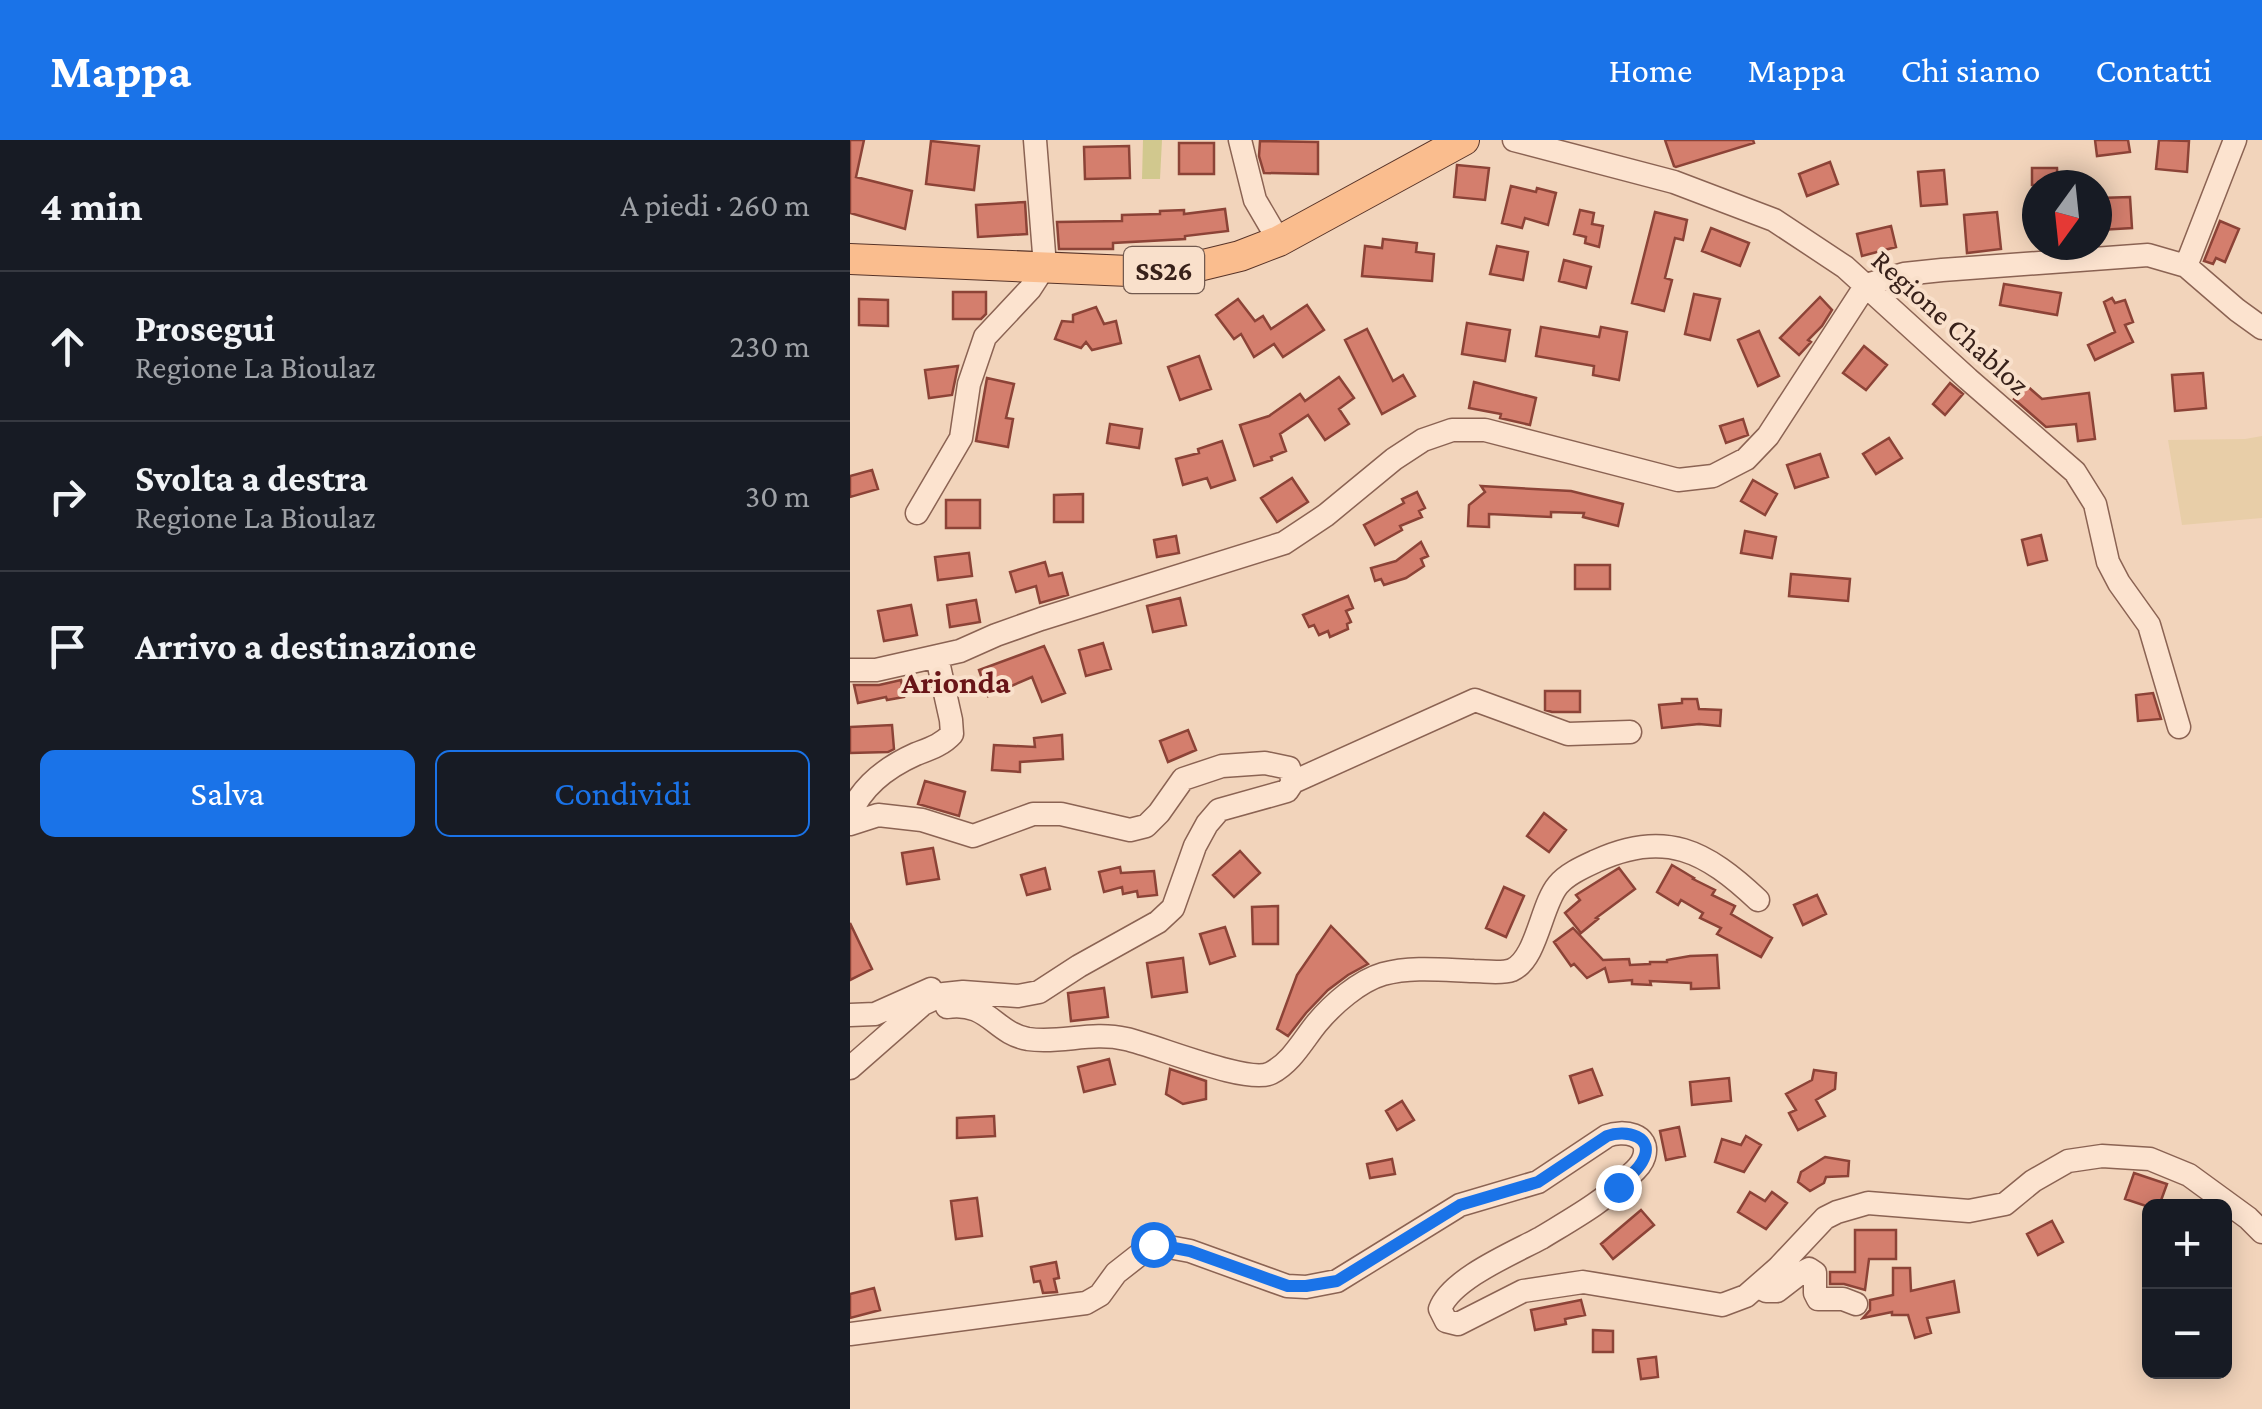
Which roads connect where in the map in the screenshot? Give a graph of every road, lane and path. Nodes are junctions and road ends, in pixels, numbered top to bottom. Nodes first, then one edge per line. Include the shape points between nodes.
1 (1016, 140) edge
2 (1035, 140) edge
3 (1240, 140) edge
4 (1464, 140) edge
5 (1514, 140) edge
6 (2235, 140) edge
7 (1038, 172) junction
8 (1279, 241) junction
9 (850, 259) edge
10 (1045, 266) junction
11 (2186, 266) junction
12 (1866, 284) junction
13 (2262, 328) edge
14 (917, 514) dead end
15 (937, 657) junction
16 (850, 670) edge
17 (2179, 727) dead end
18 (1630, 732) dead end
19 (1293, 782) junction
20 (850, 815) edge
21 (850, 824) edge
22 (1758, 900) dead end
23 (972, 993) junction
24 (850, 1016) edge
25 (903, 1023) junction
26 (850, 1068) edge
27 (2262, 1232) edge
28 (1758, 1286) junction
29 (1856, 1304) dead end
30 (850, 1334) edge

1 - 7 street
2 - 7 street
3 - 8 street via 1256,200
4 - 8 main road, SS26
5 - 12 street, Regione Chabloz via 1674,182 1774,220
6 - 11 street
7 - 10 street
8 - 10 main road, SS26 via 1164,270
9 - 10 main road, SS26
10 - 14 street via 985,337 960,438
11 - 12 street via 2148,255 1904,274
11 - 13 street
12 - 15 street via 1768,436 1746,459 1714,476 1678,480 1485,430 1452,430 1394,459 1284,543
12 - 17 street, Regione Chabloz via 2076,472 2100,522 2108,562 2149,625
15 - 16 street
15 - 20 street via 952,734 876,776
18 - 19 street via 1568,734 1475,700
19 - 21 street via 1290,768 1265,762 1222,766 1183,779 1146,826 1130,830 1060,814 1033,814 973,836 878,815
19 - 23 street via 1287,791 1220,810 1195,846 1173,908 1158,922 1039,992
22 - 25 street via 1730,874 1675,847 1616,852 1557,885 1525,958 1513,970 1381,974 1351,991 1290,1059 1264,1076 1126,1038 1023,1038 975,1008 958,1005 931,1014 920,1028
23 - 24 street via 950,983 876,1014
23 - 25 street via 944,994
25 - 26 street
27 - 28 street via 2188,1174 2150,1158 2102,1156 2068,1160 2005,1204 1969,1211 1868,1203 1838,1212
28 - 29 street via 1778,1292 1810,1269 1818,1299
28 - 30 street via 1722,1305 1583,1282 1522,1291 1458,1324 1446,1320 1444,1300 1470,1276 1597,1202 1641,1164 1642,1140 1616,1132 1538,1182 1460,1205 1337,1281 1288,1286 1153,1244 1086,1303

